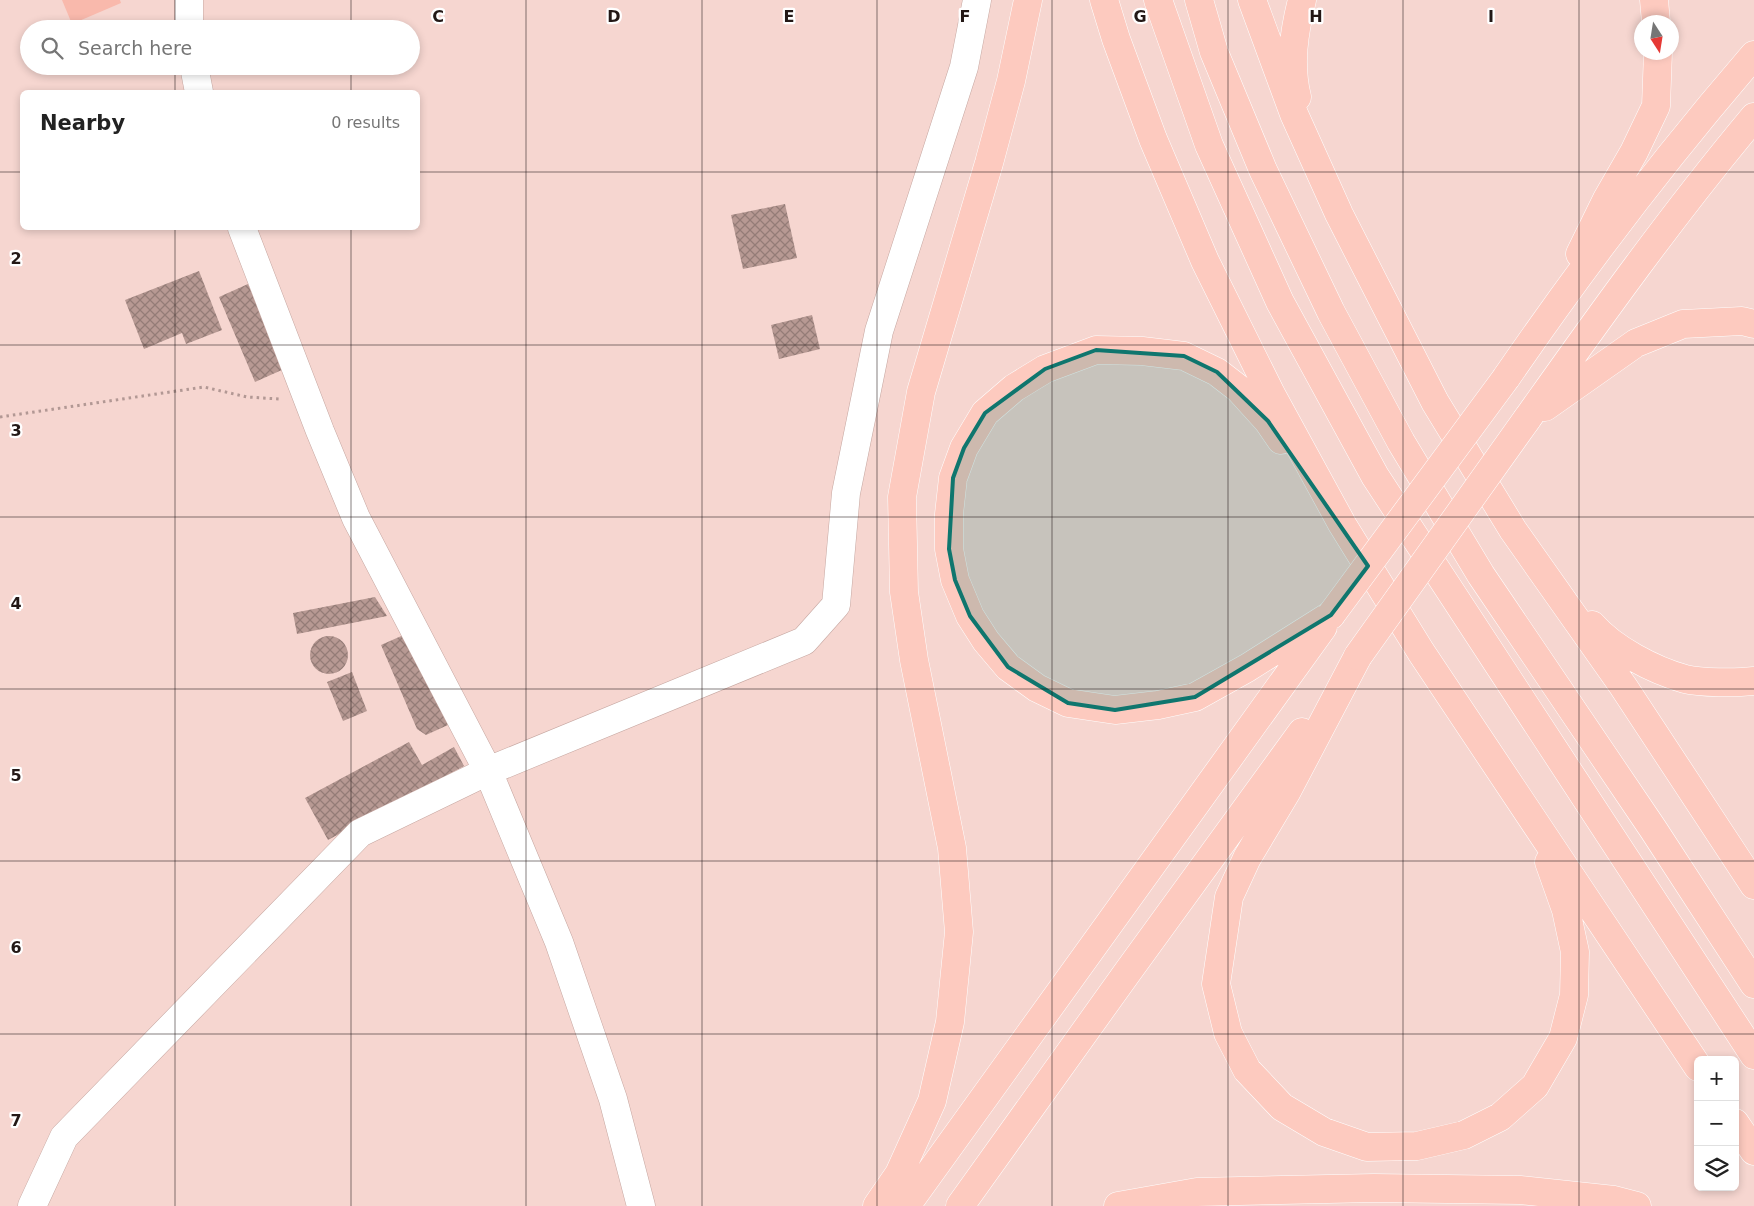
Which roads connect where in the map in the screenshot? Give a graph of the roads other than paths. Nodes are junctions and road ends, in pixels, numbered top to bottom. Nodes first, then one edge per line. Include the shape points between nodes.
1 (189, 0) edge
2 (977, 0) edge
3 (1028, 0) edge
4 (1104, 0) edge
5 (1158, 0) edge
6 (1199, 0) edge
7 (1252, 0) edge
8 (1302, 0) edge
9 (1654, 0) edge
10 (1655, 15) edge
11 (189, 20) edge
12 (1754, 55) edge
13 (1658, 60) edge
14 (196, 75) edge
15 (199, 90) edge
16 (1754, 117) edge
17 (1315, 161) junction
18 (243, 230) edge
19 (1553, 310) junction
20 (1754, 324) edge
21 (1527, 419) junction
22 (1342, 524) junction
23 (1513, 530) junction
24 (1331, 615) junction
25 (1358, 656) junction
26 (1754, 681) edge
27 (488, 771) junction
28 (1515, 794) junction
29 (1754, 886) edge
30 (1754, 984) edge
31 (1754, 1055) edge
32 (1694, 1061) edge
33 (1739, 1129) edge
34 (1754, 1151) edge
35 (32, 1206) edge
36 (641, 1206) edge
37 (877, 1206) edge
38 (906, 1206) edge
39 (960, 1206) edge
40 (1118, 1206) edge
41 (1637, 1206) edge

1 - 11 street
2 - 27 street via 964,67 879,331 846,493 836,605 804,641
3 - 37 main road via 999,127 921,392 902,496 904,592 914,660 952,848 959,932 950,1022 932,1101 899,1174
4 - 22 main road via 1153,139 1205,261 1271,394
5 - 31 main road via 1209,145 1276,293 1375,476
6 - 30 main road via 1214,52 1263,170 1331,312 1400,442 1481,575
7 - 17 main road via 1290,105
8 - 17 main road via 1293,36 1294,84
9 - 10 main road
12 - 19 main road via 1700,117
13 - 19 main road via 1656,106
14 - 15 street
16 - 21 main road via 1638,264
17 - 23 main road via 1435,402
18 - 27 street via 356,518
19 - 24 main road, bridge
20 - 21 main road via 1742,321 1683,324 1636,343
21 - 25 main road, bridge
22 - 24 main road via 1268,421 1239,389 1217,372 1184,356 1142,351 1096,350 1045,369 1014,388 985,413 964,448 954,478 948,514 949,549 955,580 970,616 1008,667 1037,688 1068,702 1115,710 1195,696 1247,668
22 - 28 main road via 1421,652
23 - 26 main road via 1601,635 1637,660 1686,680
23 - 29 main road via 1623,686
24 - 38 main road
25 - 28 main road via 1228,897 1216,984 1228,1033 1247,1070 1282,1107 1324,1132 1367,1147 1417,1146 1464,1135 1500,1117 1535,1086 1563,1038 1574,995 1575,952 1566,910 1551,866
25 - 39 main road
27 - 35 street via 360,833 64,1137
27 - 36 street via 559,942 613,1099
28 - 32 main road
33 - 34 main road
40 - 41 main road via 1197,1192 1374,1188 1520,1190 1614,1200

